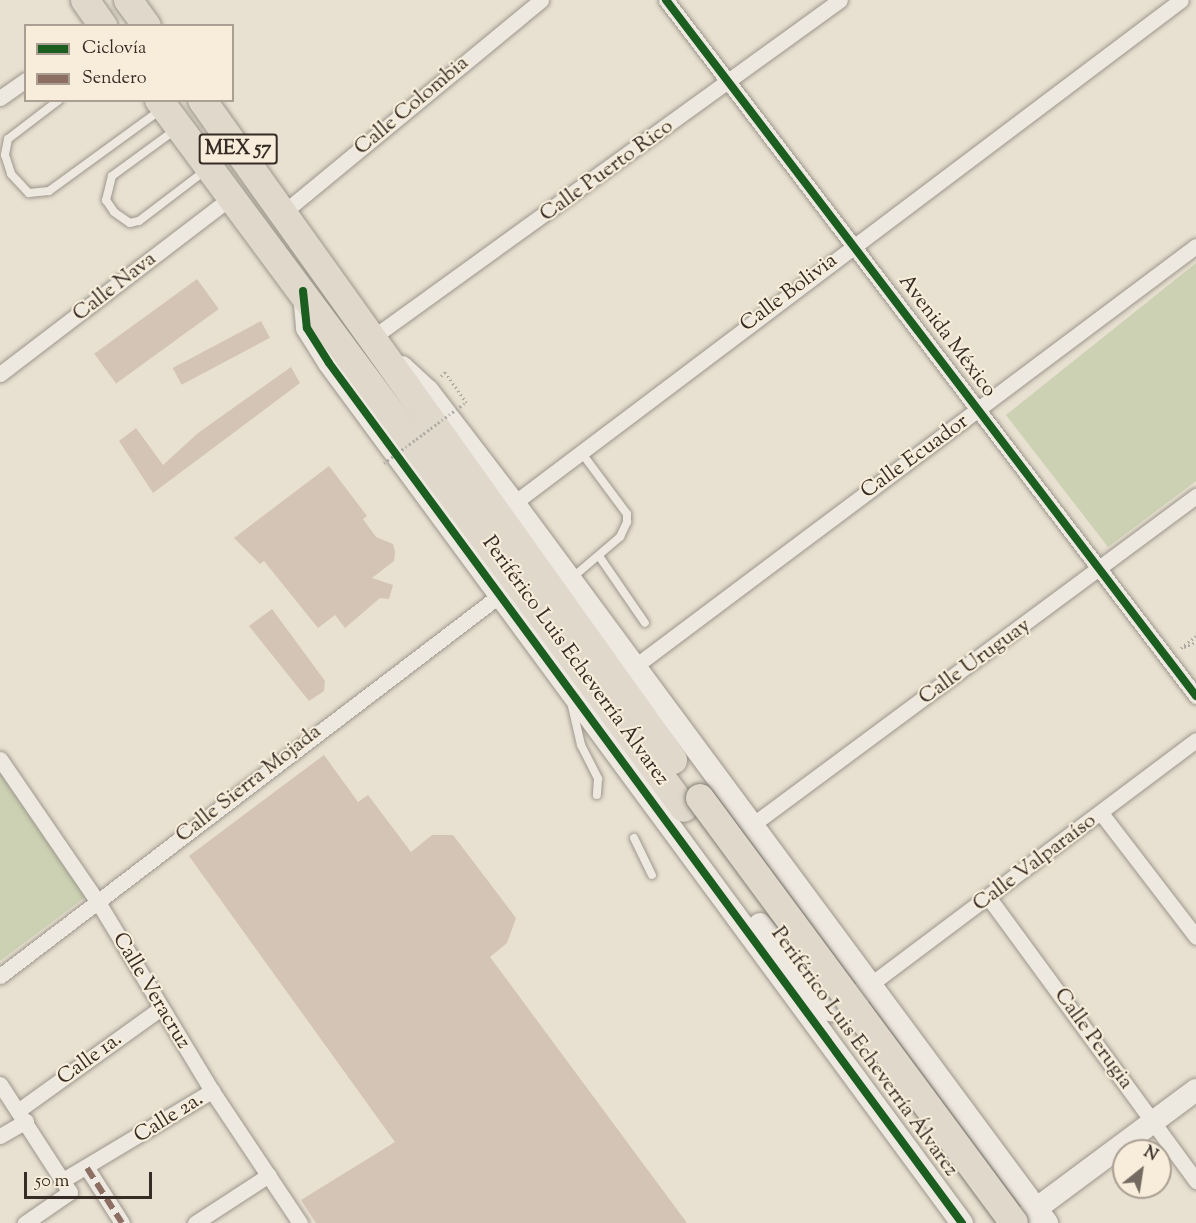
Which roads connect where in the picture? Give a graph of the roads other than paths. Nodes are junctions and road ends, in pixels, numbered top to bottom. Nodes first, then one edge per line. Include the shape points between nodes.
1 (84, 0) edge
2 (128, 0) edge
3 (541, 0) edge
4 (666, 0) edge
5 (840, 0) edge
6 (1181, 0) edge
7 (100, 24) edge
8 (146, 24) edge
9 (24, 81) edge
10 (729, 83) junction
11 (0, 99) edge
12 (56, 102) edge
13 (203, 102) edge
14 (167, 112) edge
15 (208, 169) junction
16 (230, 198) junction
17 (284, 212) junction
18 (854, 244) junction
19 (1196, 246) edge
20 (303, 291) junction
21 (377, 345) junction
22 (0, 374) edge
23 (980, 409) junction
24 (581, 452) junction
25 (1196, 496) edge
26 (514, 503) junction
27 (599, 556) junction
28 (1100, 569) junction
29 (570, 580) junction
30 (500, 595) junction
31 (645, 623) dead end
32 (634, 667) junction
33 (569, 690) junction
34 (1196, 696) edge
35 (1196, 740) edge
36 (0, 759) edge
37 (597, 795) dead end
38 (683, 809) junction
39 (1101, 813) junction
40 (752, 825) junction
41 (634, 838) dead end
42 (652, 875) dead end
43 (989, 898) junction
44 (724, 900) junction
45 (98, 902) junction
46 (1196, 938) edge
47 (0, 976) edge
48 (871, 984) junction
49 (160, 1008) junction
50 (0, 1084) edge
51 (1196, 1090) edge
52 (212, 1091) junction
53 (23, 1116) junction
54 (1153, 1121) junction
55 (0, 1136) edge
56 (87, 1168) junction
57 (269, 1175) junction
58 (1196, 1181) edge
59 (66, 1187) junction
60 (1029, 1219) edge
61 (25, 1223) edge
62 (122, 1223) edge
63 (195, 1223) edge
64 (300, 1223) edge
65 (962, 1223) edge
66 (990, 1223) edge

1 - 7 highway
2 - 8 highway
3 - 17 street, Calle Colombia
4 - 10 street, Avenida México
5 - 10 street, Calle Puerto Rico
6 - 18 street, Calle Bolivia
9 - 11 street
10 - 18 street, Avenida México
10 - 21 street, Calle Puerto Rico
12 - 14 lane via 8,139 5,155 11,174 29,193 49,191
13 - 17 highway, Periférico Luis Echeverría Álvarez / MEX 57
14 - 15 highway, Periférico Luis Echeverría Álvarez / MEX 57
14 - 15 lane via 112,176 106,200 114,212 130,223 139,221
15 - 16 highway, Periférico Luis Echeverría Álvarez / MEX 57
16 - 20 highway, Periférico Luis Echeverría Álvarez / MEX 57
16 - 22 street, Calle Nava
17 - 21 highway, Periférico Luis Echeverría Álvarez / MEX 57
18 - 23 street, Avenida México
18 - 24 street, Calle Bolivia
19 - 23 street, Calle Ecuador
20 - 30 street via 307,328 318,345
20 - 38 highway, Periférico Luis Echeverría Álvarez / MEX 57
21 - 26 street via 428,391
21 - 38 highway, Periférico Luis Echeverría Álvarez / MEX 57
23 - 28 street, Avenida México
23 - 32 street, Calle Ecuador
24 - 26 street, Calle Bolivia
24 - 27 lane via 627,514 625,529
25 - 28 street, Calle Uruguay
26 - 29 street
27 - 29 lane
27 - 31 lane
28 - 34 street, Avenida México
28 - 40 street, Calle Uruguay
29 - 32 street
30 - 33 street
30 - 45 street, Calle Sierra Mojada
32 - 40 street
33 - 37 lane via 577,731 598,779
33 - 38 street
35 - 39 street, Calle Valparaíso
36 - 45 street, Calle Veracruz
38 - 44 street
38 - 48 street via 727,818 737,826 847,969
38 - 60 highway, Periférico Luis Echeverría Álvarez / MEX 57, bridge
38 - 66 highway, Periférico Luis Echeverría Álvarez / MEX 57
39 - 43 street, Calle Valparaíso
39 - 46 street
40 - 48 street
41 - 42 lane
43 - 48 street, Calle Valparaíso
43 - 54 street, Calle Perugia
44 - 48 street via 758,922 831,1010 848,1004
44 - 65 street
45 - 47 street, Calle Sierra Mojada
45 - 49 street, Calle Veracruz
48 - 60 street
49 - 52 street, Calle Veracruz
49 - 53 street, Calle 1a.
50 - 53 street
51 - 54 street
52 - 56 street, Calle 2a.
52 - 57 street, Calle Veracruz
53 - 55 street, Calle 1a.
53 - 59 street
54 - 58 street, Calle Perugia
54 - 60 street
56 - 59 street, Calle 2a.
56 - 62 street
57 - 63 street
57 - 64 street, Calle Veracruz
59 - 61 street, Calle 2a.

